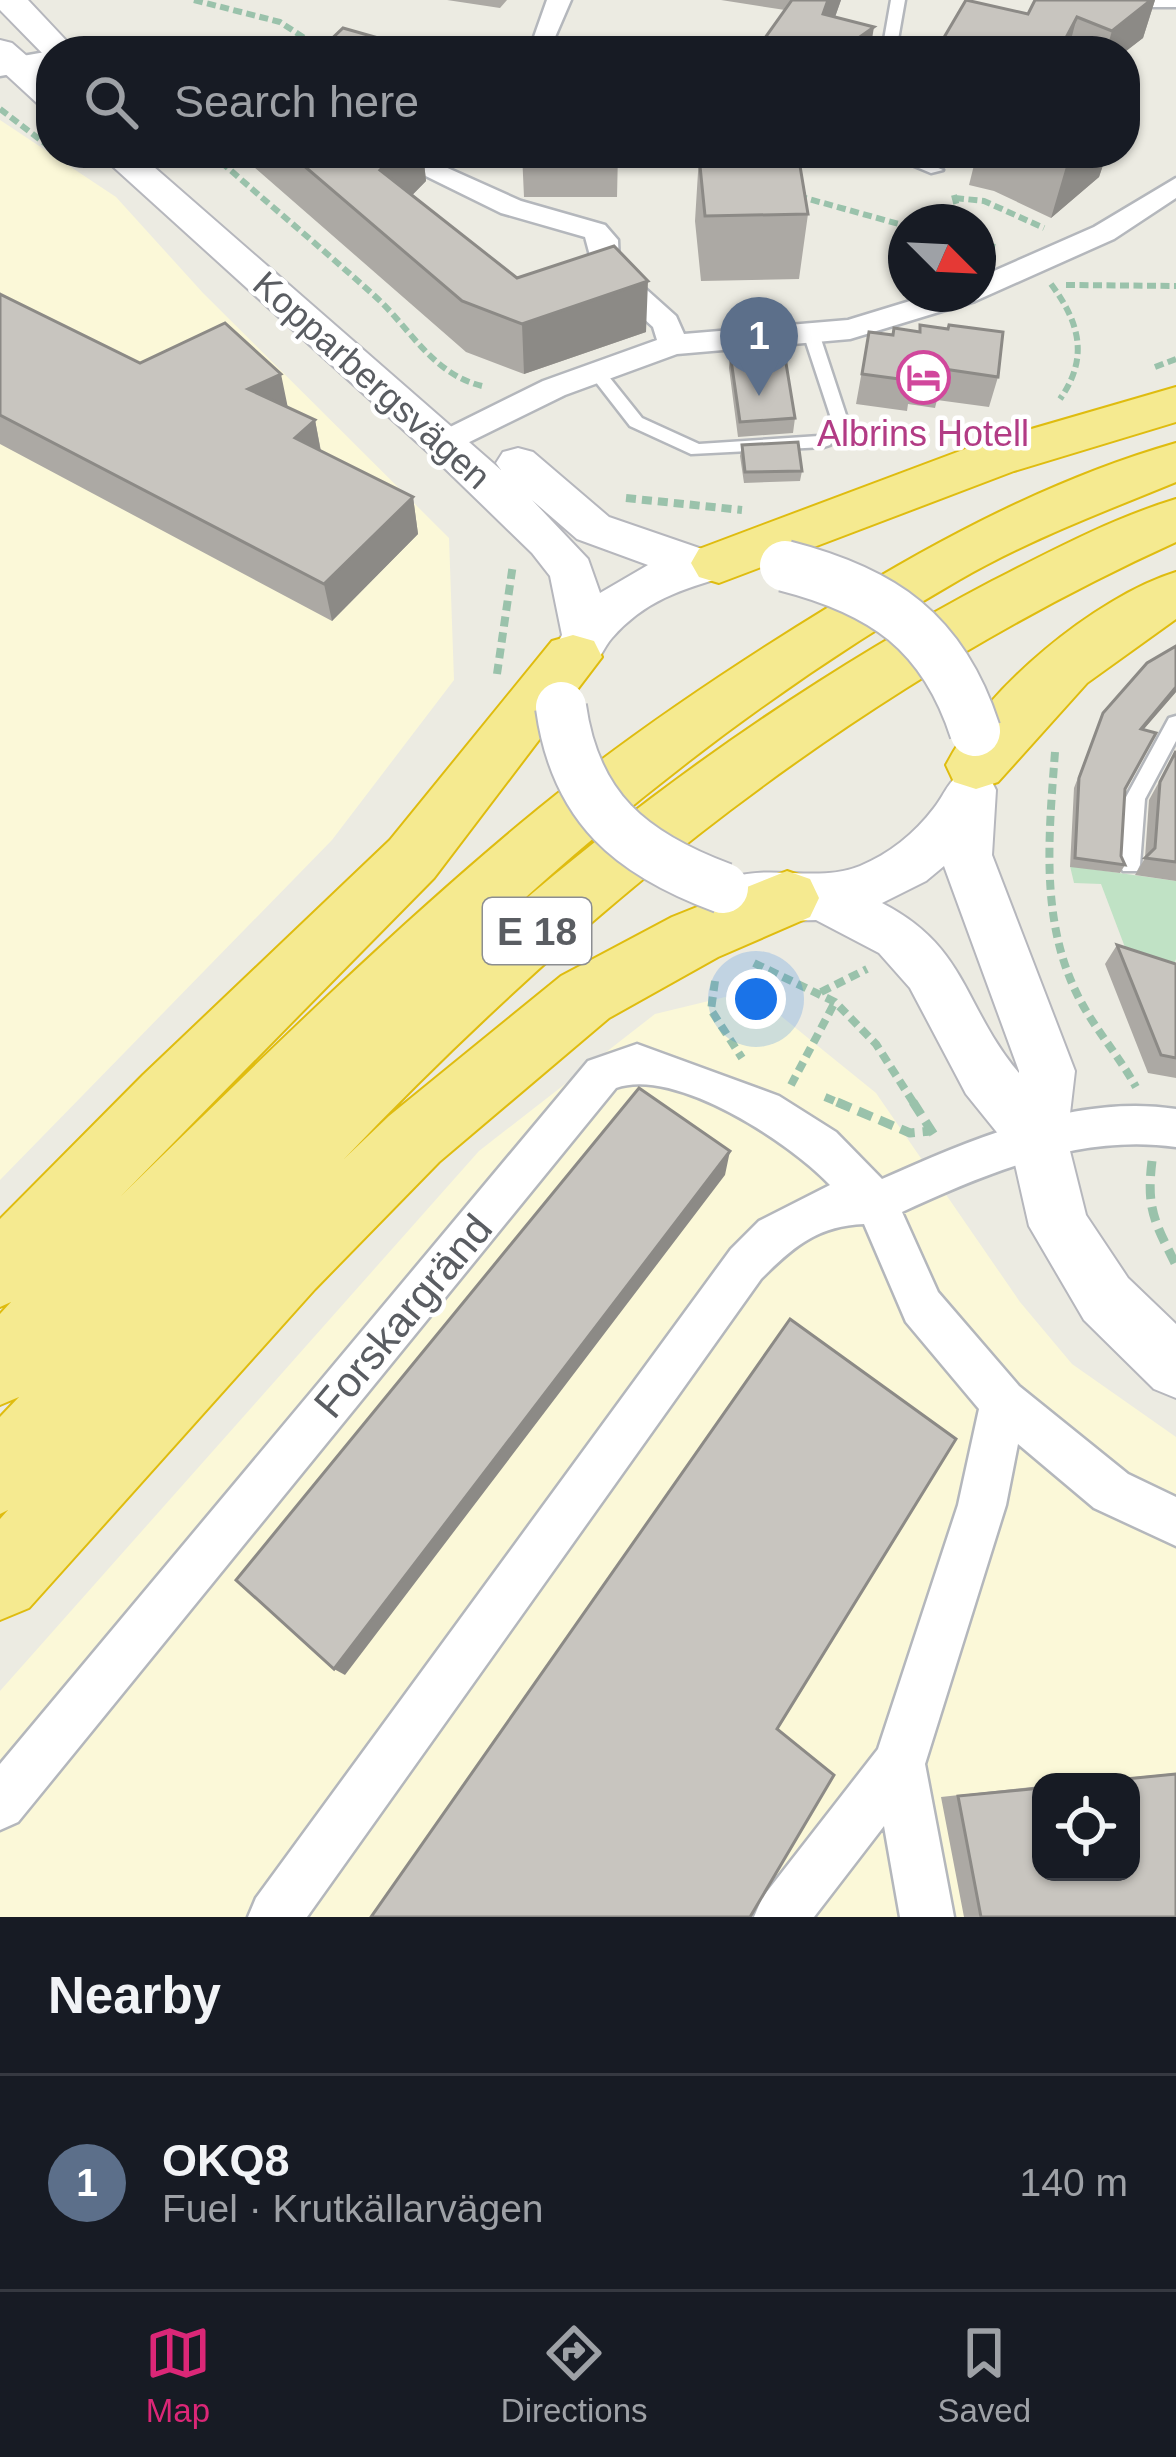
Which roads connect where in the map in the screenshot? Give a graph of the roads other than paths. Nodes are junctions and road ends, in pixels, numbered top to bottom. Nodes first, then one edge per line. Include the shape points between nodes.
1 (9, 0) edge
2 (559, 0) edge
3 (898, 0) edge
4 (1152, 0) edge
5 (1169, 1) edge
6 (1176, 11) edge
7 (44, 36) edge
8 (543, 36) edge
9 (892, 36) edge
10 (136, 168) edge
11 (186, 168) edge
12 (425, 168) edge
13 (931, 168) edge
14 (936, 170) road end
15 (1176, 186) edge
16 (996, 281) edge
17 (906, 312) edge
18 (811, 333) junction
19 (674, 345) junction
20 (596, 372) junction
21 (1176, 404) edge
22 (475, 418) junction
23 (1176, 461) edge
24 (1176, 519) edge
25 (710, 565) junction
26 (1176, 593) edge
27 (558, 683) junction
28 (1176, 723) edge
29 (974, 762) junction
30 (1130, 865) edge
31 (777, 894) junction
32 (1160, 1126) edge
33 (1038, 1139) junction
34 (876, 1203) junction
35 (0, 1271) edge
36 (0, 1367) edge
37 (1176, 1367) edge
38 (1003, 1402) junction
39 (0, 1474) edge
40 (1176, 1522) edge
41 (0, 1579) edge
42 (899, 1764) junction
43 (0, 1804) edge
44 (275, 1917) edge
45 (781, 1917) edge
46 (927, 1917) edge

1 - 7 street
2 - 8 street
3 - 9 lane
4 - 5 street
5 - 6 street
10 - 22 street, Kopparbergsvägen
11 - 22 street, Kopparbergsvägen
12 - 19 street via 511,207 595,231 604,240 605,268 666,323
13 - 14 lane
15 - 16 street via 1104,233
17 - 18 street
18 - 19 street
18 - 20 lane via 838,415 824,441 697,450 636,422
19 - 20 street
20 - 22 street
21 - 25 highway via 995,458
22 - 25 street, Kopparbergsvägen via 593,529
22 - 27 street, Kopparbergsvägen via 572,571
23 - 36 highway, E 18 via 940,565 744,688 544,842 338,1029
24 - 39 highway, E 18 via 888,665 645,841 515,949 348,1108
25 - 27 street via 618,602
25 - 29 street, bridge via 785,566 847,584 909,620 953,670
26 - 29 highway, E 18 via 1070,660
27 - 31 street, bridge via 570,762 600,813 658,861
27 - 35 highway via 412,859
28 - 30 lane via 1135,799
29 - 31 street, E 18 via 950,830 918,861 875,884
29 - 33 street via 966,855 1047,1071
31 - 33 street via 898,938 929,971 986,1076
31 - 41 highway, E 18 via 585,997 414,1139
32 - 33 street
33 - 34 street
33 - 37 street via 1059,1226 1106,1299
34 - 38 street via 922,1307
34 - 43 street, Forskargränd via 821,1146 764,1109 637,1062 602,1074
34 - 44 street via 828,1205 774,1236 746,1264
38 - 40 street via 1111,1491
38 - 42 street via 982,1505
42 - 45 street
42 - 46 street

